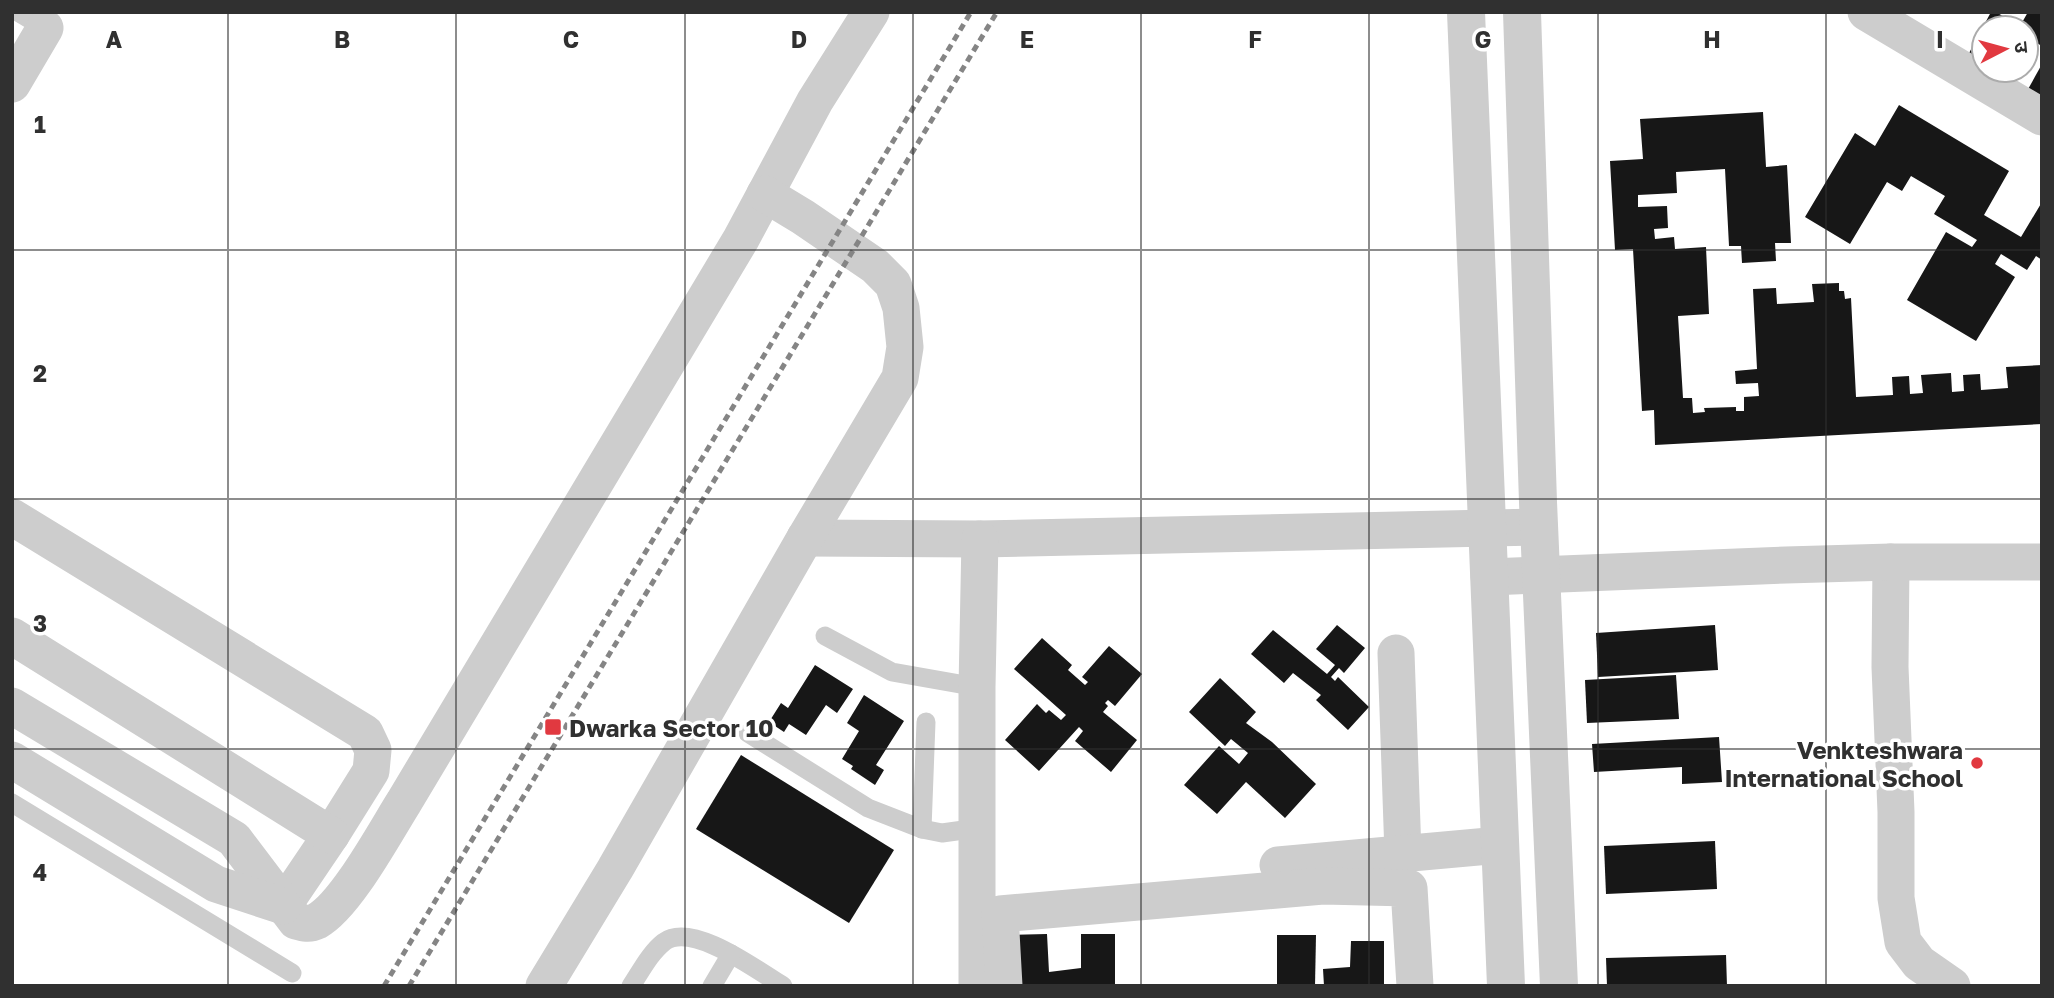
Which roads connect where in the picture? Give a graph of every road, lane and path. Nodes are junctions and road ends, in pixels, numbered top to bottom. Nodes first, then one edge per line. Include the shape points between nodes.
1 (871, 12) edge
2 (1466, 12) edge
3 (1522, 12) edge
4 (1866, 12) edge
5 (39, 18) edge
6 (12, 84) edge
7 (2042, 117) edge
8 (765, 194) junction
9 (12, 517) edge
10 (1539, 527) junction
11 (1488, 528) junction
12 (805, 538) junction
13 (980, 539) junction
14 (1891, 562) junction
15 (2042, 562) edge
16 (1541, 575) junction
17 (1489, 577) junction
18 (12, 636) edge
19 (825, 636) dead end
20 (1396, 653) dead end
21 (977, 687) junction
22 (12, 706) edge
23 (926, 722) dead end
24 (748, 733) dead end
25 (12, 760) edge
26 (12, 803) edge
27 (978, 828) junction
28 (922, 829) junction
29 (331, 835) junction
30 (1500, 845) junction
31 (1403, 853) junction
32 (1023, 888) dead end
33 (283, 906) junction
34 (731, 954) junction
35 (292, 973) dead end
36 (1943, 984) edge
37 (544, 986) edge
38 (632, 986) edge
39 (712, 986) edge
40 (783, 986) edge
41 (977, 986) edge
42 (1004, 986) edge
43 (1415, 986) edge
44 (1506, 986) edge
45 (1559, 986) edge

1 - 8 street via 815,101
2 - 11 street
3 - 10 street
4 - 7 street
5 - 6 street
8 - 12 street via 875,266 893,284 901,308 905,347 900,378
8 - 33 street via 502,641 347,892 308,924 296,921
9 - 29 street via 365,733 373,750 372,771
10 - 11 street
10 - 16 street
11 - 13 street
11 - 17 street
12 - 13 street
12 - 37 street
13 - 21 street
14 - 15 street
14 - 16 street
14 - 36 street via 1896,898 1903,942
16 - 17 street
16 - 45 street
17 - 30 street
18 - 29 street
19 - 21 lane via 892,672
20 - 31 street
21 - 27 street
22 - 33 street via 234,839
23 - 28 lane
24 - 28 lane via 868,808
25 - 33 street via 216,884
26 - 35 lane
27 - 28 lane via 942,833
27 - 41 street
29 - 33 street
30 - 31 street
30 - 44 street
31 - 32 street
34 - 38 lane via 700,940 676,936 653,953
34 - 39 lane
34 - 40 lane
42 - 43 street via 1000,914 1323,886 1409,888

